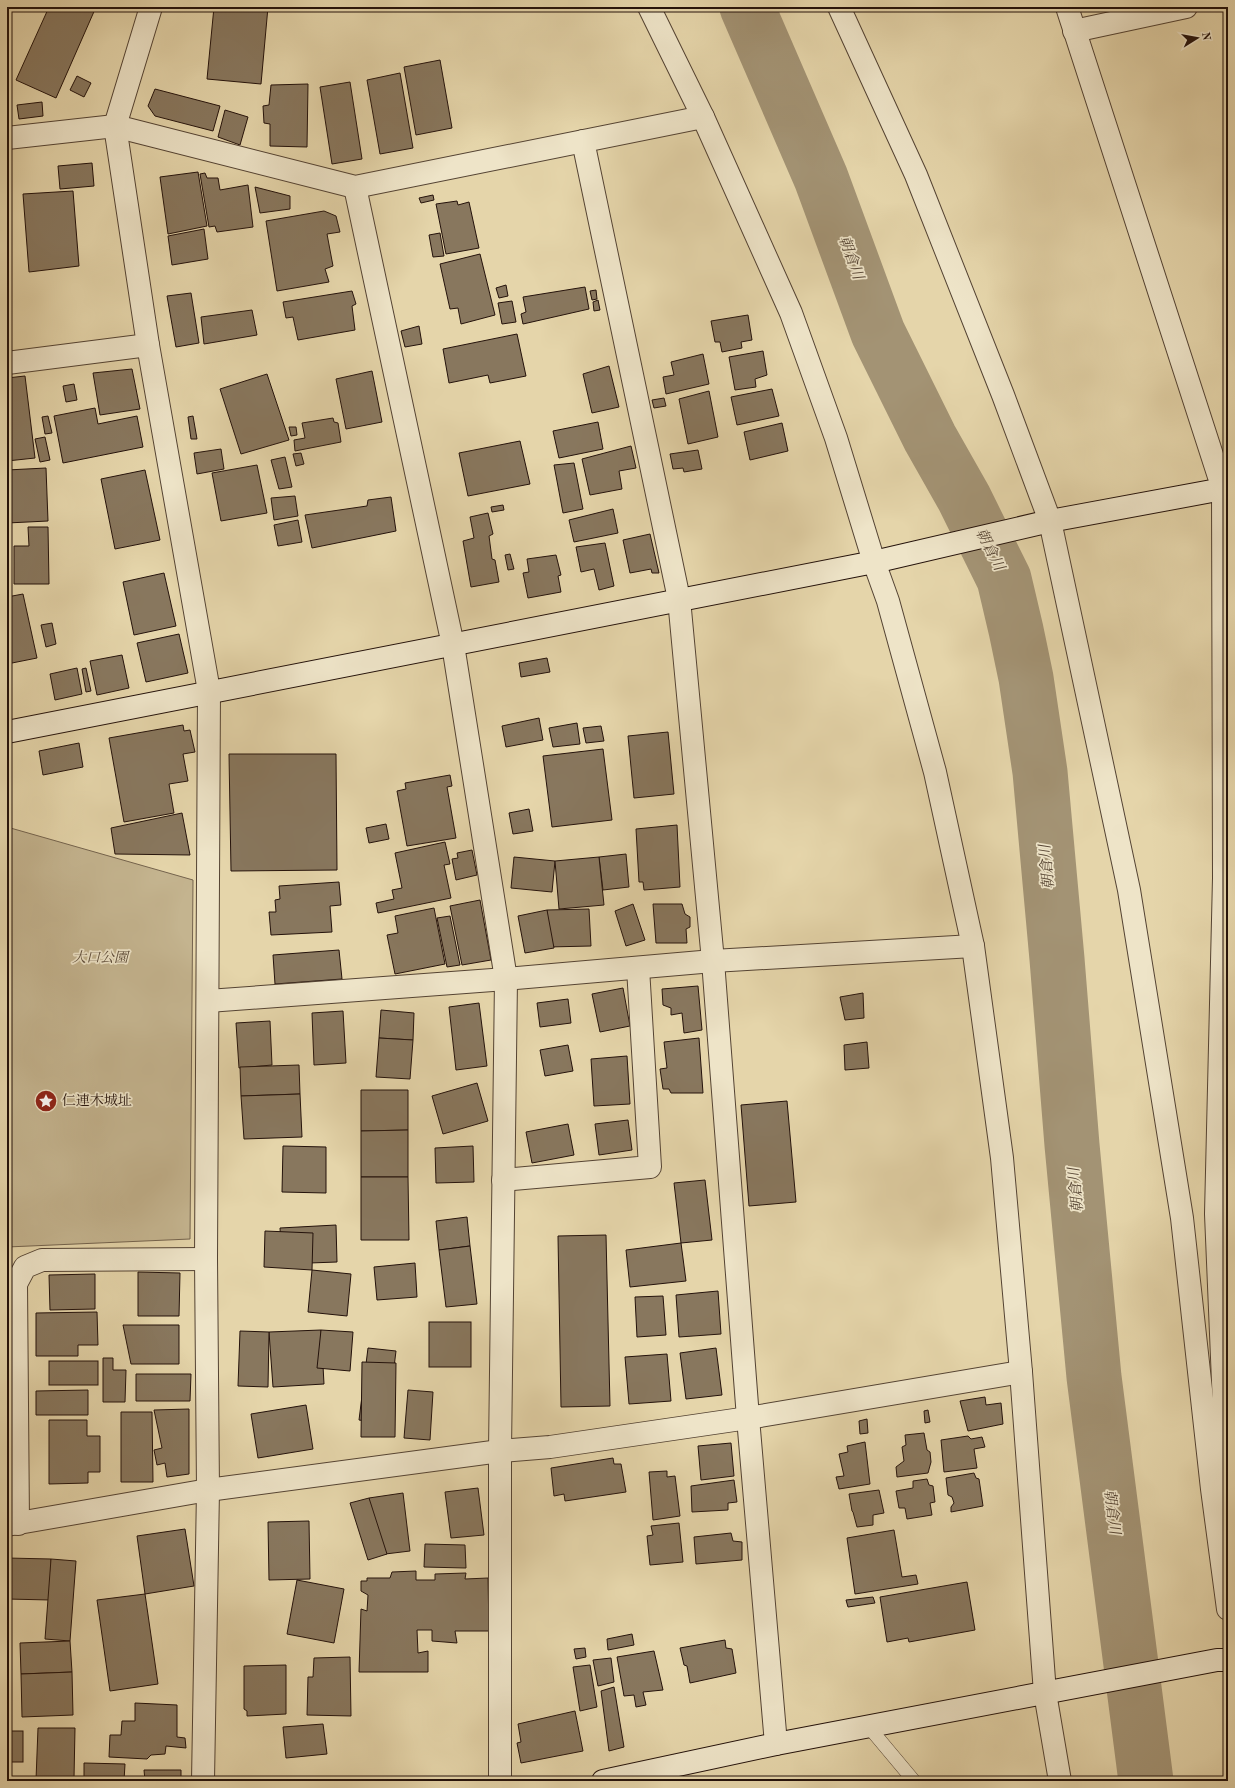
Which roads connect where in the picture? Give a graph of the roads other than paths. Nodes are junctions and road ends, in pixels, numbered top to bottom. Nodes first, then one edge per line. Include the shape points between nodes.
1 (151, 7) edge
2 (649, 7) edge
3 (839, 7) edge
4 (1067, 7) edge
5 (1186, 7) edge
6 (1074, 31) junction
7 (703, 117) junction
8 (115, 126) junction
9 (7, 138) edge
10 (583, 141) junction
11 (355, 187) junction
12 (148, 345) junction
13 (7, 363) edge
14 (1226, 488) edge
15 (1042, 522) junction
16 (882, 560) junction
17 (679, 599) junction
18 (453, 645) junction
19 (209, 691) junction
20 (7, 732) edge
21 (1226, 878) edge
22 (973, 946) junction
23 (713, 961) junction
24 (638, 968) junction
25 (506, 979) junction
26 (208, 1001) junction
27 (504, 1180) junction
28 (1222, 1214) edge
29 (206, 1259) junction
30 (1021, 1372) junction
31 (748, 1418) junction
32 (500, 1451) junction
33 (208, 1490) junction
34 (1228, 1501) edge
35 (12, 1525) edge
36 (1228, 1609) edge
37 (1222, 1660) edge
38 (1055, 1690) junction
39 (868, 1726) junction
40 (776, 1744) junction
41 (203, 1781) edge
42 (500, 1781) edge
43 (602, 1781) edge
44 (914, 1781) edge
45 (1060, 1781) edge

1 - 8 street
2 - 7 street
3 - 15 street via 916,175 1003,394
4 - 6 street
5 - 6 street
6 - 14 street
7 - 10 street
7 - 16 street via 791,314
8 - 9 street
8 - 11 street
8 - 12 street
10 - 11 street
10 - 17 street
11 - 18 street
12 - 13 street
12 - 19 street
14 - 15 street
14 - 21 street
15 - 16 street
15 - 36 street via 1130,898 1182,1218
16 - 17 street
16 - 22 street via 888,601 935,772
17 - 18 street
17 - 23 street
18 - 19 street
18 - 25 street
19 - 20 street
19 - 26 street
21 - 28 street
22 - 23 street
22 - 30 street via 1002,1158
23 - 24 street
23 - 31 street
24 - 25 street
24 - 27 street via 650,1167
25 - 26 street
25 - 27 street
26 - 29 street
27 - 32 street
28 - 34 street
29 - 33 street
29 - 35 street via 42,1260 25,1267 16,1284
30 - 31 street
30 - 38 street
31 - 32 street via 550,1447
31 - 40 street
32 - 33 street
32 - 42 street
33 - 35 street
33 - 41 street
37 - 38 street
38 - 39 street
38 - 45 street
39 - 40 street
39 - 44 lane
40 - 43 street

